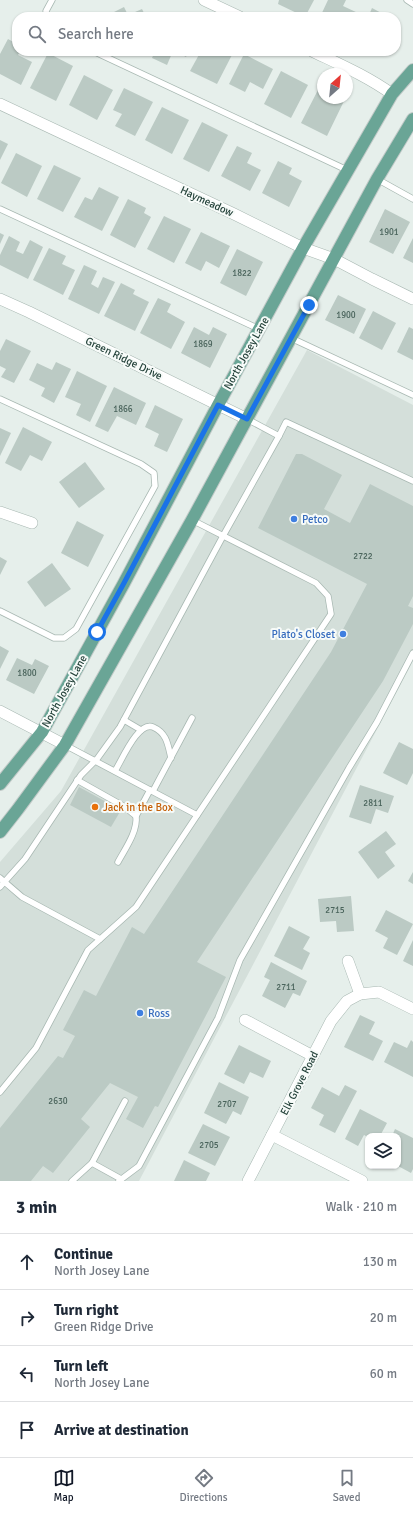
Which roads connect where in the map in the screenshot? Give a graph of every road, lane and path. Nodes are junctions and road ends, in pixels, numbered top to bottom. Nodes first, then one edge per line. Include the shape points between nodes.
1 (52, 0) edge
2 (204, 0) edge
3 (407, 0) edge
4 (413, 4) edge
5 (46, 12) edge
6 (229, 12) edge
7 (104, 56) edge
8 (322, 56) edge
9 (413, 70) edge
10 (392, 94) junction
11 (0, 104) edge
12 (413, 119) edge
13 (348, 170) junction
14 (377, 179) junction
15 (413, 199) edge
16 (0, 209) edge
17 (303, 248) junction
18 (334, 259) junction
19 (0, 299) edge
20 (413, 299) edge
21 (259, 329) junction
22 (291, 338) junction
23 (413, 395) edge
24 (0, 399) edge
25 (218, 405) junction
26 (247, 419) junction
27 (279, 436) junction
28 (413, 480) edge
29 (0, 512) edge
30 (192, 520) junction
31 (32, 523) dead end
32 (223, 536) junction
33 (0, 611) edge
34 (413, 653) edge
35 (0, 711) edge
36 (192, 718) dead end
37 (124, 720) junction
38 (141, 730) junction
39 (42, 732) junction
40 (65, 745) junction
41 (171, 758) junction
42 (95, 761) junction
43 (115, 771) junction
44 (77, 780) junction
45 (0, 784) edge
46 (152, 790) junction
47 (197, 815) junction
48 (136, 816) junction
49 (0, 832) edge
50 (118, 862) dead end
51 (2, 882) edge
52 (100, 939) junction
53 (348, 961) dead end
54 (360, 994) junction
55 (413, 1009) edge
56 (245, 1020) dead end
57 (313, 1056) junction
58 (0, 1092) edge
59 (125, 1101) dead end
60 (272, 1135) junction
61 (92, 1163) junction
62 (120, 1180) edge
63 (72, 1181) edge
64 (248, 1181) edge
65 (362, 1181) edge

1 - 5 lane
2 - 6 street
3 - 4 lane
7 - 13 lane
8 - 10 street via 358,73
9 - 10 main road, North Josey Lane
10 - 13 main road, North Josey Lane
11 - 17 street, Haymeadow
12 - 14 main road
13 - 17 main road, North Josey Lane
14 - 15 lane
14 - 18 main road
16 - 21 lane
17 - 18 street, Haymeadow
17 - 21 main road, North Josey Lane
18 - 20 street, Haymeadow
18 - 22 main road
19 - 25 street, Green Ridge Drive
21 - 25 main road, North Josey Lane
22 - 23 lane
22 - 26 main road
24 - 33 lane via 141,464 154,473 155,486 76,629 64,638 54,638
25 - 26 street, Green Ridge Drive
25 - 39 main road, North Josey Lane
26 - 27 lane
26 - 30 main road
27 - 28 lane via 286,422
27 - 32 lane
29 - 31 street
30 - 32 lane
30 - 40 main road
32 - 37 lane
32 - 47 lane via 316,583 328,596 331,614
34 - 62 lane via 378,722 349,768 240,960 218,1018 139,1166
35 - 39 street
36 - 41 lane
37 - 38 lane
37 - 42 lane
38 - 41 lane via 150,726 160,731 166,739
38 - 43 lane
39 - 40 street
39 - 45 main road, North Josey Lane
40 - 42 lane
40 - 49 main road
41 - 46 lane
42 - 43 lane
42 - 44 lane
43 - 46 lane
44 - 48 lane
44 - 51 lane via 25,859
46 - 47 lane
46 - 48 lane
47 - 52 lane via 136,907
48 - 50 lane via 135,828
51 - 52 lane via 22,898
52 - 58 lane via 88,950 36,1048
53 - 54 street
54 - 55 street, Elk Grove Road via 379,992
54 - 57 street, Elk Grove Road via 339,1009
56 - 57 street
57 - 60 street, Elk Grove Road
59 - 61 lane
60 - 64 street, Elk Grove Road
60 - 65 street
61 - 62 lane
61 - 63 lane

